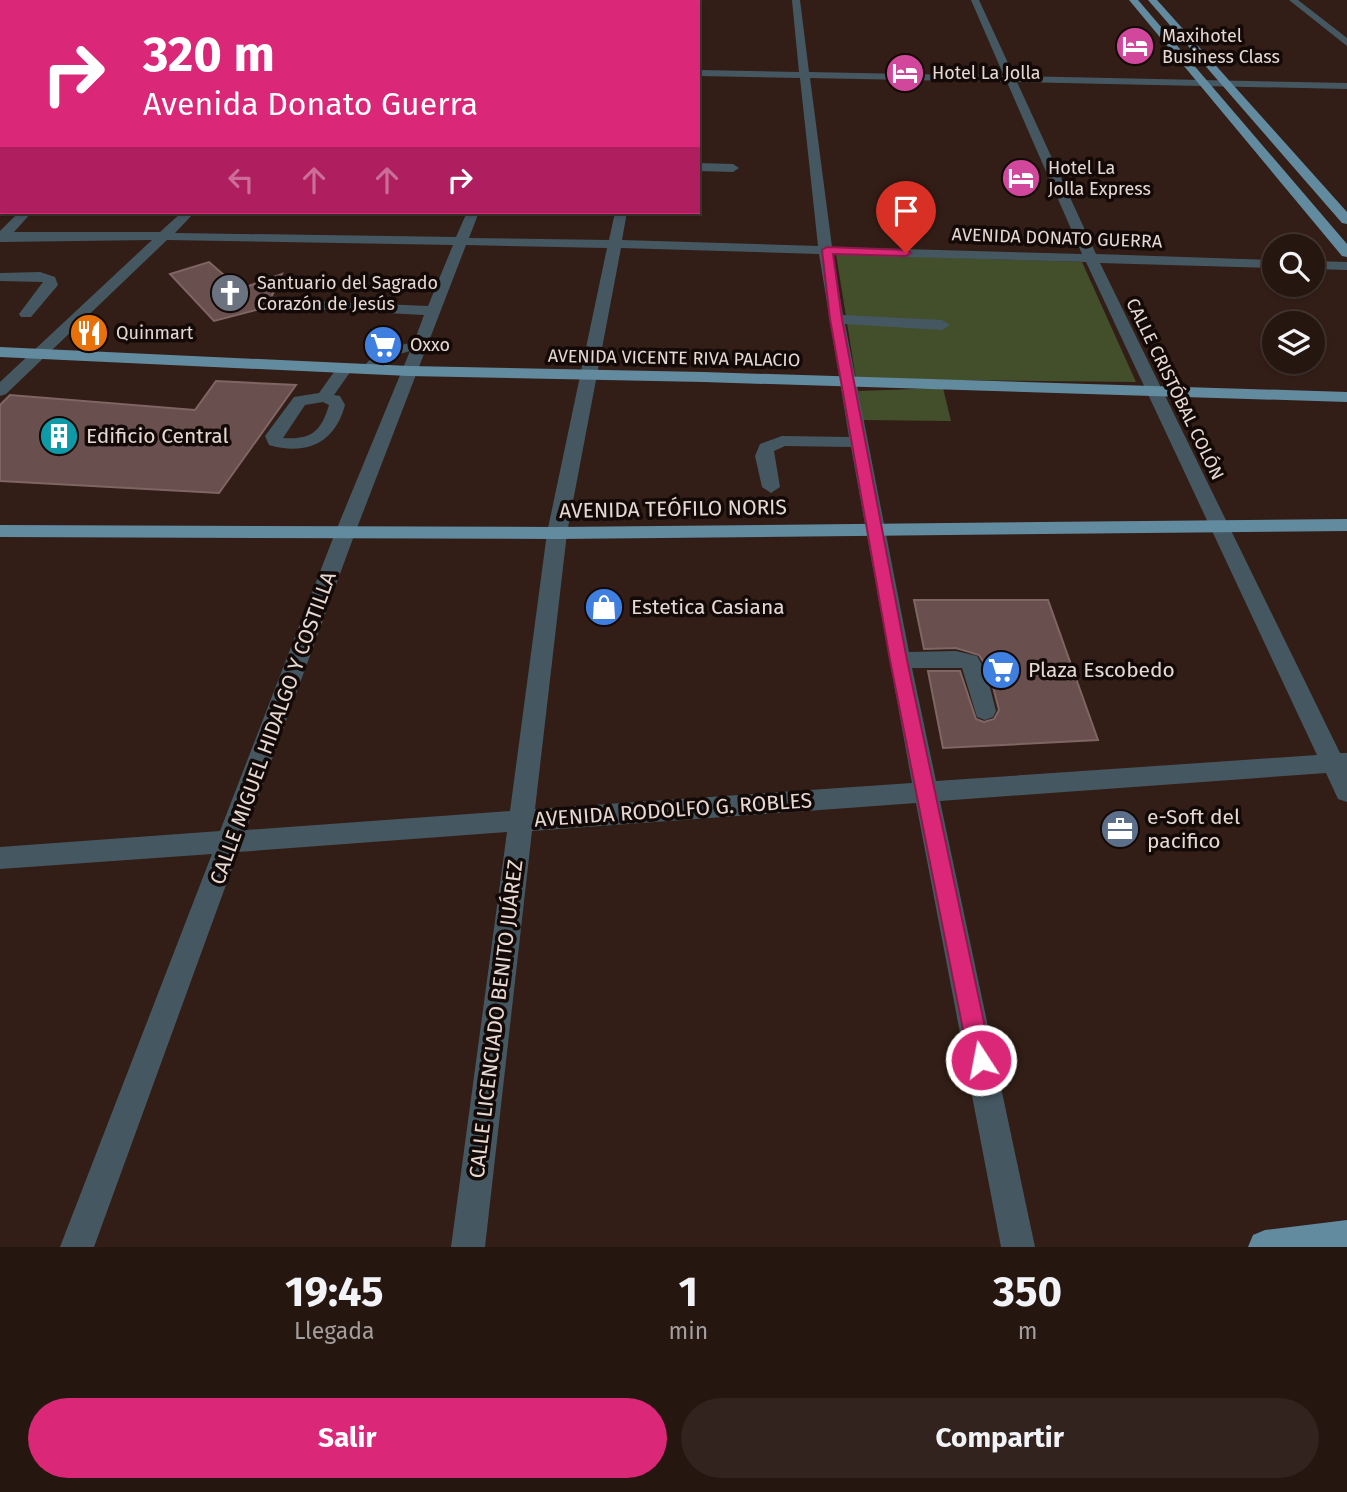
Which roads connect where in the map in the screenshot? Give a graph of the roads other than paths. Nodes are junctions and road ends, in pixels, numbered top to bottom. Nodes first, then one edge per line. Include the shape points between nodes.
1 (796, 0) edge
2 (975, 0) edge
3 (1133, 0) edge
4 (1152, 0) edge
5 (1293, 0) edge
6 (1346, 41) edge
7 (700, 72) edge
8 (805, 74) junction
9 (1011, 79) junction
10 (1203, 82) junction
11 (1226, 83) junction
12 (1347, 86) edge
13 (700, 167) edge
14 (733, 168) dead end
15 (24, 214) edge
16 (187, 214) edge
17 (472, 214) edge
18 (621, 214) edge
19 (1347, 220) edge
20 (163, 236) junction
21 (1, 237) edge
22 (462, 241) junction
23 (615, 244) junction
24 (827, 250) junction
25 (1347, 253) edge
26 (1091, 258) junction
27 (1262, 264) edge
28 (1325, 265) edge
29 (1347, 266) edge
30 (0, 277) edge
31 (309, 305) dead end
32 (433, 311) junction
33 (26, 314) dead end
34 (836, 319) junction
35 (942, 325) dead end
36 (419, 346) junction
37 (0, 352) edge
38 (40, 354) junction
39 (345, 368) junction
40 (369, 369) junction
41 (409, 370) junction
42 (587, 375) junction
43 (847, 381) junction
44 (0, 391) edge
45 (1154, 391) junction
46 (324, 397) dead end
47 (1347, 397) edge
48 (859, 442) junction
49 (771, 487) dead end
50 (1347, 525) edge
51 (1221, 526) junction
52 (874, 529) junction
53 (0, 531) edge
54 (345, 533) junction
55 (557, 533) junction
56 (899, 660) junction
57 (985, 711) dead end
58 (1340, 763) edge
59 (928, 792) junction
60 (1347, 792) edge
61 (521, 821) junction
62 (231, 841) junction
63 (0, 858) edge
64 (1347, 1237) edge
65 (77, 1247) edge
66 (468, 1247) edge
67 (1018, 1247) edge
68 (1265, 1247) edge

1 - 8 street
2 - 9 street, CALLE CRISTÓBAL COLÓN
3 - 10 main road
4 - 11 main road
5 - 6 street
7 - 8 street
8 - 9 street
8 - 24 street
9 - 10 street
9 - 26 street, CALLE CRISTÓBAL COLÓN
10 - 11 street
10 - 25 main road
11 - 12 street
11 - 19 main road
13 - 14 street
15 - 21 street
16 - 20 street
17 - 22 street, CALLE MIGUEL HIDALGO Y COSTILLA
18 - 23 street, CALLE LICENCIADO BENITO JUÁREZ
20 - 21 street, AVENIDA DONATO GUERRA
20 - 22 street, AVENIDA DONATO GUERRA
20 - 38 street
22 - 23 street, AVENIDA DONATO GUERRA
22 - 32 street, CALLE MIGUEL HIDALGO Y COSTILLA
23 - 24 street, AVENIDA DONATO GUERRA
23 - 42 street, CALLE LICENCIADO BENITO JUÁREZ
24 - 26 street, AVENIDA DONATO GUERRA
24 - 34 street
26 - 27 street, AVENIDA DONATO GUERRA
26 - 45 street, CALLE CRISTÓBAL COLÓN
28 - 29 street
30 - 33 street via 50,280 51,285
31 - 32 street
32 - 36 street, CALLE MIGUEL HIDALGO Y COSTILLA
34 - 35 street
34 - 43 street
36 - 40 street via 389,350
36 - 41 street, CALLE MIGUEL HIDALGO Y COSTILLA
37 - 38 main road, AVENIDA VICENTE RIVA PALACIO
38 - 39 main road, AVENIDA VICENTE RIVA PALACIO
38 - 44 street
39 - 40 main road, AVENIDA VICENTE RIVA PALACIO
39 - 46 street
40 - 41 main road, AVENIDA VICENTE RIVA PALACIO
41 - 42 main road, AVENIDA VICENTE RIVA PALACIO
41 - 54 street, CALLE MIGUEL HIDALGO Y COSTILLA
42 - 43 main road, AVENIDA VICENTE RIVA PALACIO
42 - 55 street, CALLE LICENCIADO BENITO JUÁREZ
43 - 45 main road, AVENIDA VICENTE RIVA PALACIO
43 - 48 street
45 - 47 main road, AVENIDA VICENTE RIVA PALACIO
45 - 51 street, CALLE CRISTÓBAL COLÓN
48 - 49 street via 772,443 764,456
48 - 52 street
50 - 51 main road, AVENIDA TEÓFILO NORIS
51 - 52 main road, AVENIDA TEÓFILO NORIS
51 - 58 street, CALLE CRISTÓBAL COLÓN
52 - 55 main road, AVENIDA TEÓFILO NORIS
52 - 56 street
53 - 54 main road, AVENIDA TEÓFILO NORIS
54 - 55 main road, AVENIDA TEÓFILO NORIS
54 - 62 street, CALLE MIGUEL HIDALGO Y COSTILLA
55 - 61 street, CALLE LICENCIADO BENITO JUÁREZ
56 - 57 street via 969,662
56 - 59 street
58 - 59 street, AVENIDA RODOLFO G. ROBLES
58 - 60 street, CALLE CRISTÓBAL COLÓN
59 - 61 street, AVENIDA RODOLFO G. ROBLES
59 - 67 street
61 - 62 street, AVENIDA RODOLFO G. ROBLES
61 - 66 street, CALLE LICENCIADO BENITO JUÁREZ
62 - 63 street, AVENIDA RODOLFO G. ROBLES
62 - 65 street, CALLE MIGUEL HIDALGO Y COSTILLA
64 - 68 main road

